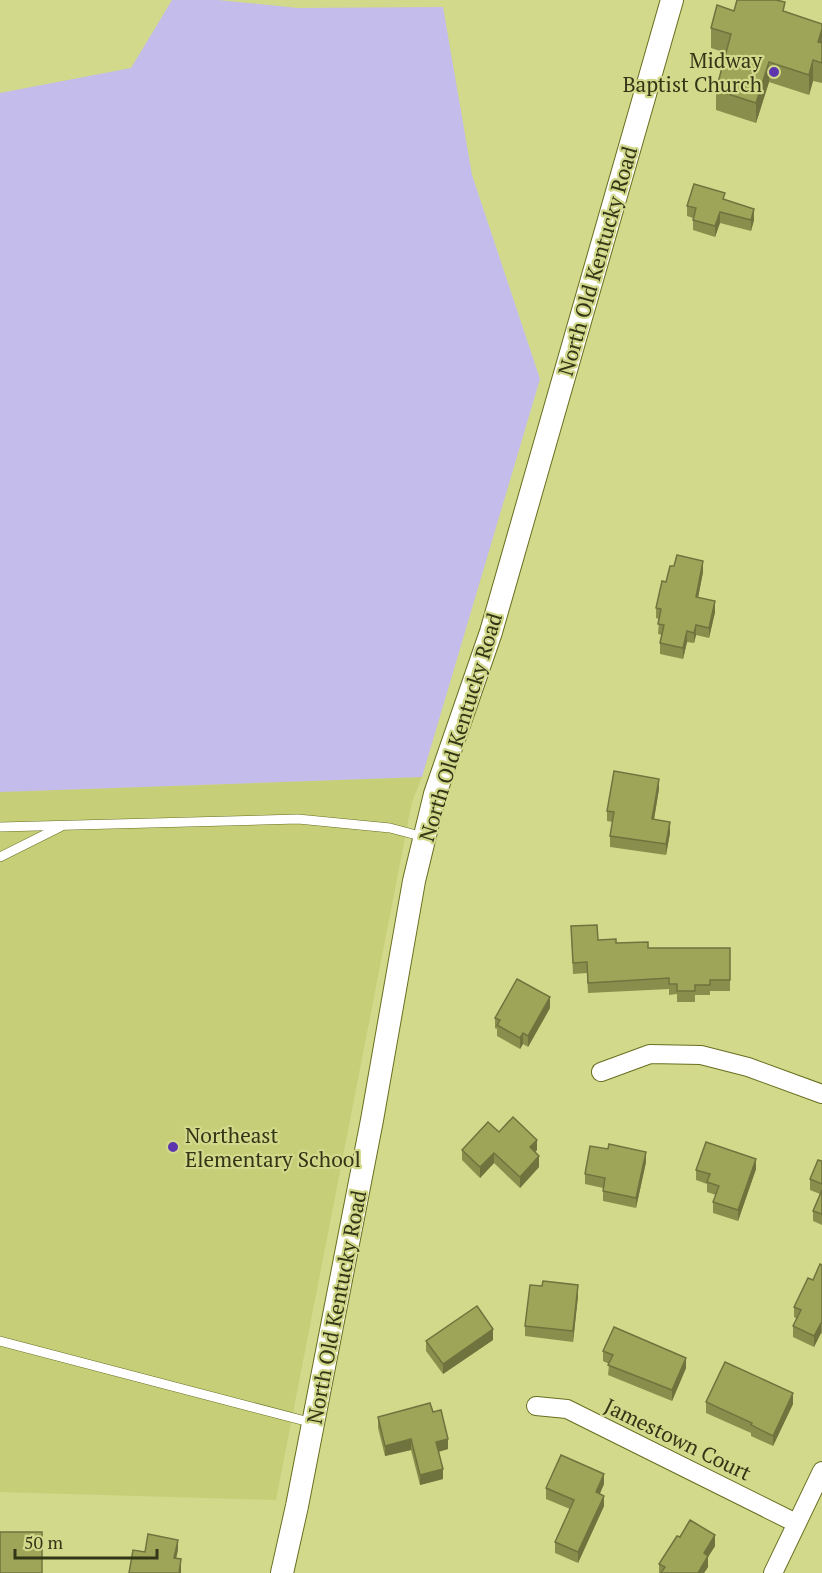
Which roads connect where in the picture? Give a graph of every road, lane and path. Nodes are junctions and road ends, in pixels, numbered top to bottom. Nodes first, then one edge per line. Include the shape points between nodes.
1 (672, 0) edge
2 (62, 825) junction
3 (0, 827) edge
4 (424, 837) junction
5 (0, 857) edge
6 (601, 1072) dead end
7 (822, 1094) edge
8 (0, 1341) edge
9 (536, 1406) dead end
10 (313, 1423) junction
11 (822, 1470) edge
12 (796, 1523) junction
13 (282, 1573) edge
14 (773, 1573) edge

1 - 4 street, North Old Kentucky Road via 491,632
2 - 3 lane
2 - 4 lane via 298,819 390,828
2 - 5 lane
4 - 10 street, North Old Kentucky Road
6 - 7 street via 650,1054 700,1055 748,1067
8 - 10 lane
9 - 12 street, Jamestown Court via 567,1409
10 - 13 street, North Old Kentucky Road
11 - 12 street
12 - 14 street

